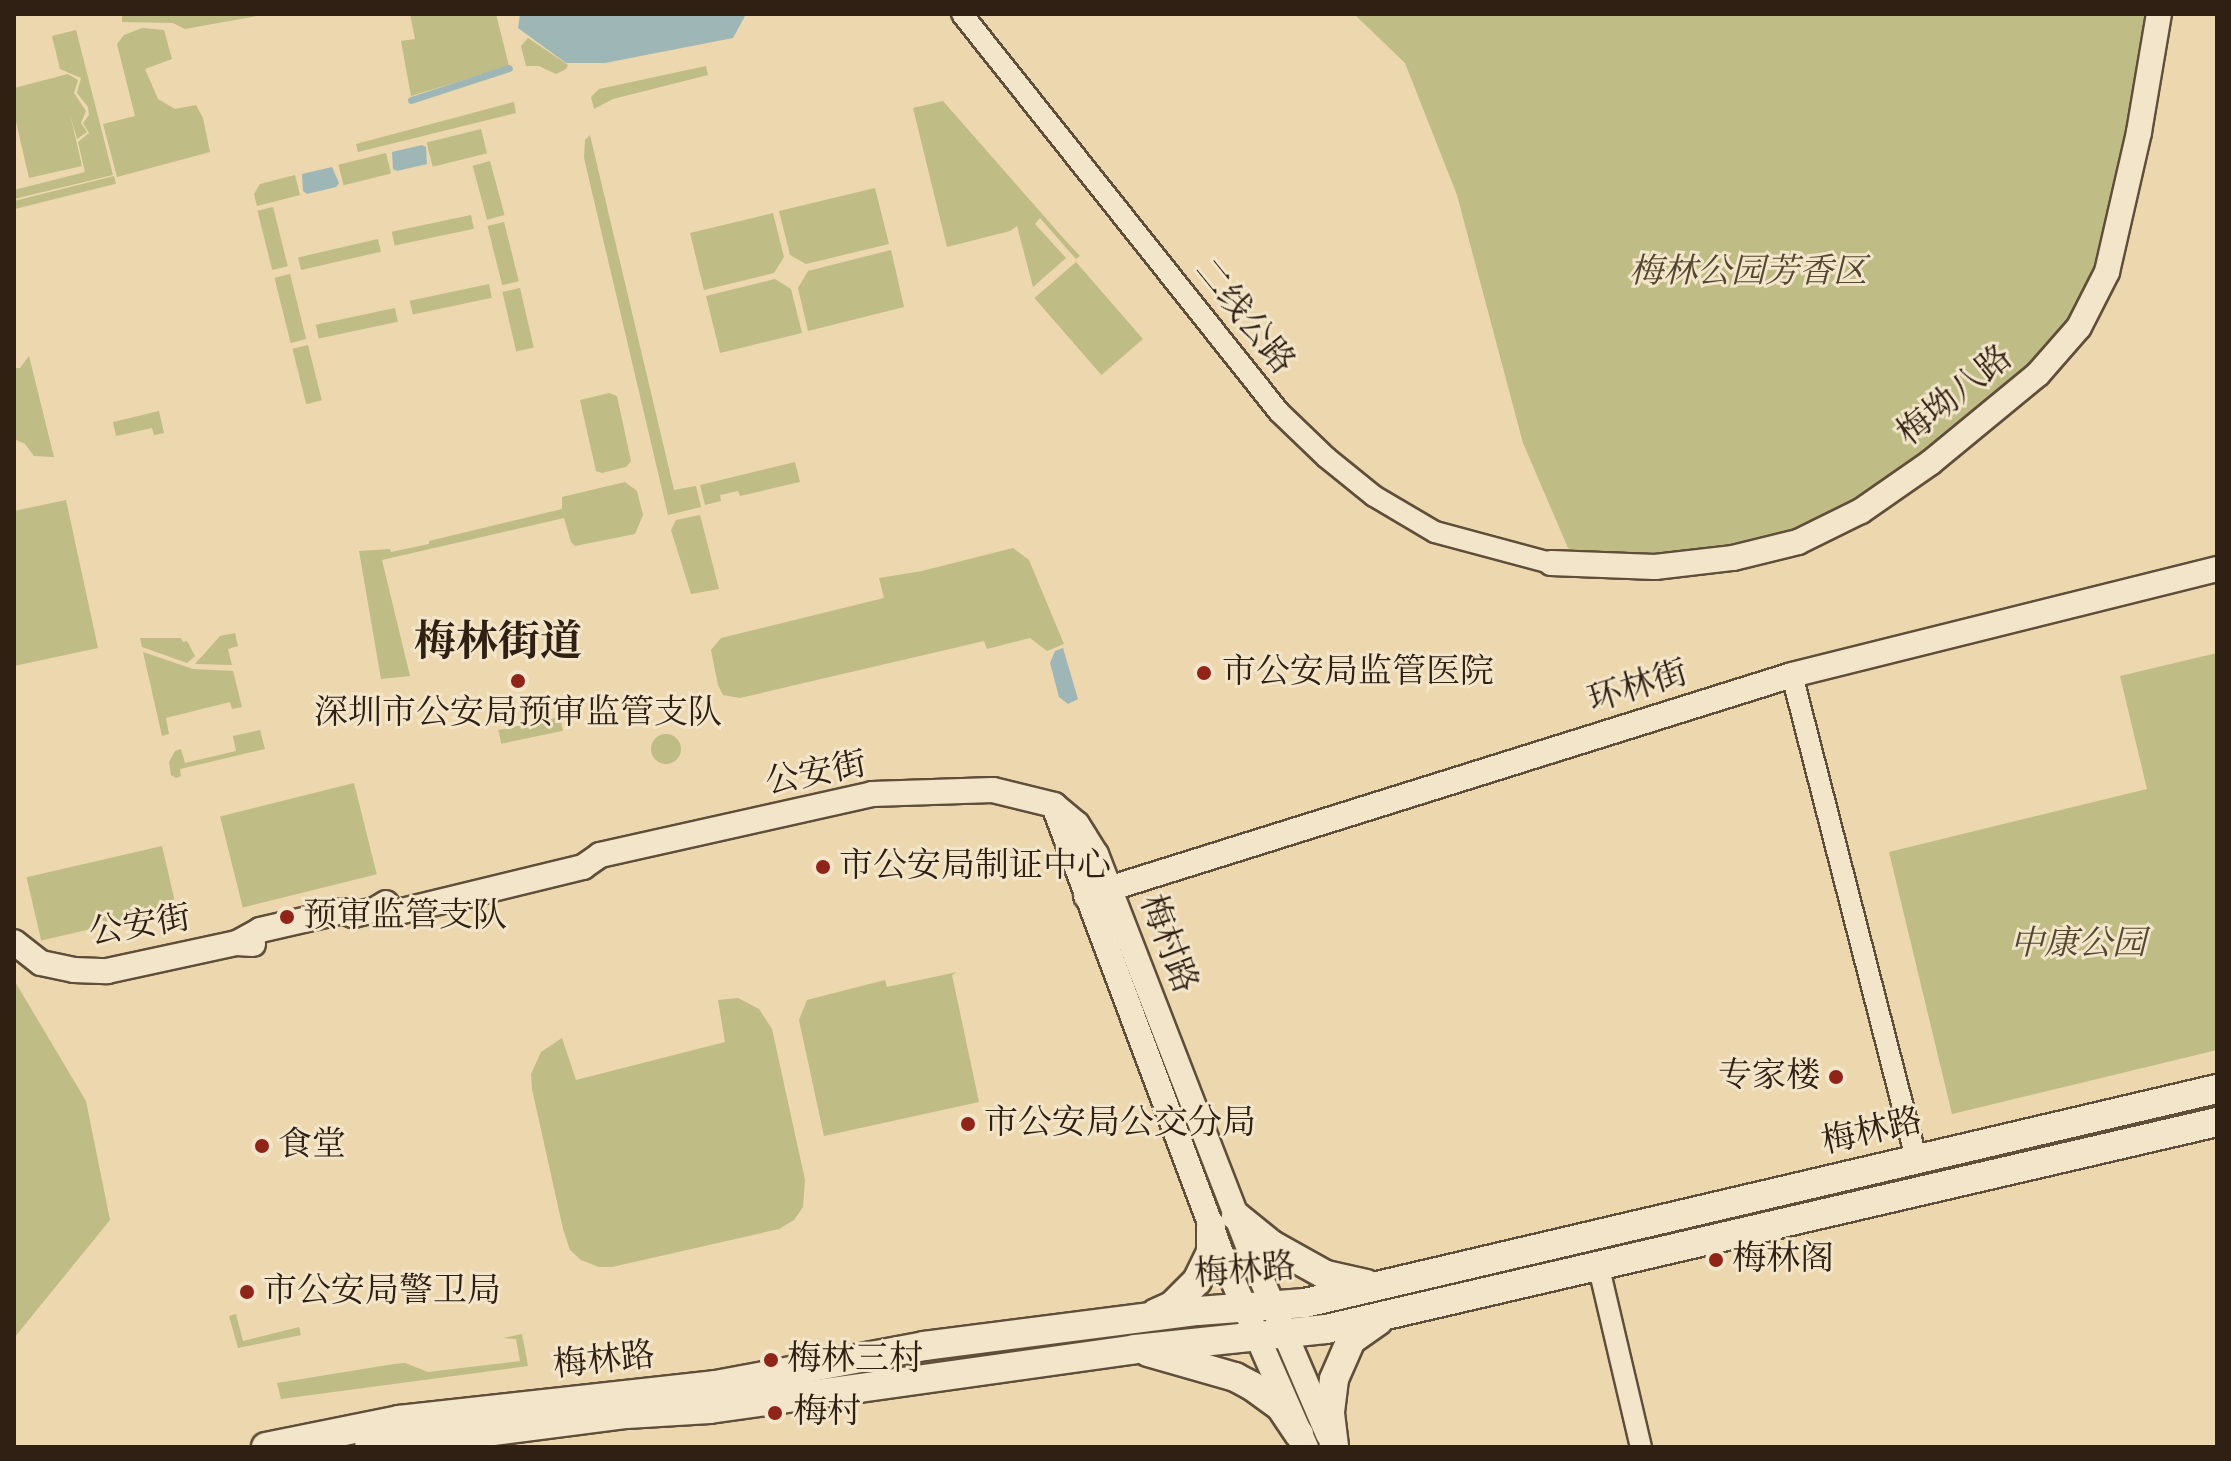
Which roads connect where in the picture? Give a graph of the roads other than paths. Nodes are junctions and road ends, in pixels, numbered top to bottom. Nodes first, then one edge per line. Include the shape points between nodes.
1 (962, 14) edge
2 (2159, 14) edge
3 (1551, 563) joint
4 (2217, 569) edge
5 (1792, 675) junction
6 (1054, 805) joint
7 (1098, 892) junction
8 (14, 942) edge
9 (2217, 1089) edge
10 (2217, 1122) edge
11 (1916, 1158) junction
12 (1224, 1221) junction
13 (1598, 1264) junction
14 (1383, 1285) junction
15 (1245, 1307) junction
16 (1388, 1314) junction
17 (1138, 1319) junction
18 (1271, 1324) junction
19 (1135, 1349) junction
20 (501, 1438) edge
21 (1318, 1444) edge
22 (266, 1447) edge
23 (369, 1447) edge
24 (1641, 1447) edge

1 - 3 street, 二线公路 via 1279,412 1327,458 1374,496 1435,532
2 - 3 street, 梅坳八路 via 2107,272 2079,327 2038,374 1930,463 1861,511 1798,542 1733,558 1655,567
4 - 5 street, 环林街
5 - 7 street, 环林街
5 - 11 street
6 - 7 street, 梅村路
6 - 8 street, 公安街 via 993,790 872,794 593,858 583,867 394,913 364,913 345,925 264,944 237,943 107,971 41,963
7 - 12 street, 梅村路
9 - 11 main road, 梅林路
10 - 13 main road, 梅林路
11 - 14 main road, 梅林路
12 - 14 main road via 1326,1275
12 - 15 street, 梅村路
12 - 17 main road via 1197,1281 1172,1306
12 - 18 street, 梅村路
13 - 16 main road, 梅林路
13 - 24 street
14 - 18 main road, 梅林路 via 1305,1303
15 - 17 main road, 梅林路
15 - 18 main road, 梅林路
16 - 18 main road, 梅林路 via 1326,1329
16 - 21 main road via 1351,1340
17 - 22 main road, 梅林路 via 924,1346 716,1385 399,1420
18 - 19 main road, 梅林路
18 - 21 street, 梅村路
18 - 21 street, 梅村路
19 - 20 main road, 梅林路 via 710,1409 627,1414
19 - 21 main road via 1235,1377 1280,1406
20 - 23 main road, 梅林路

